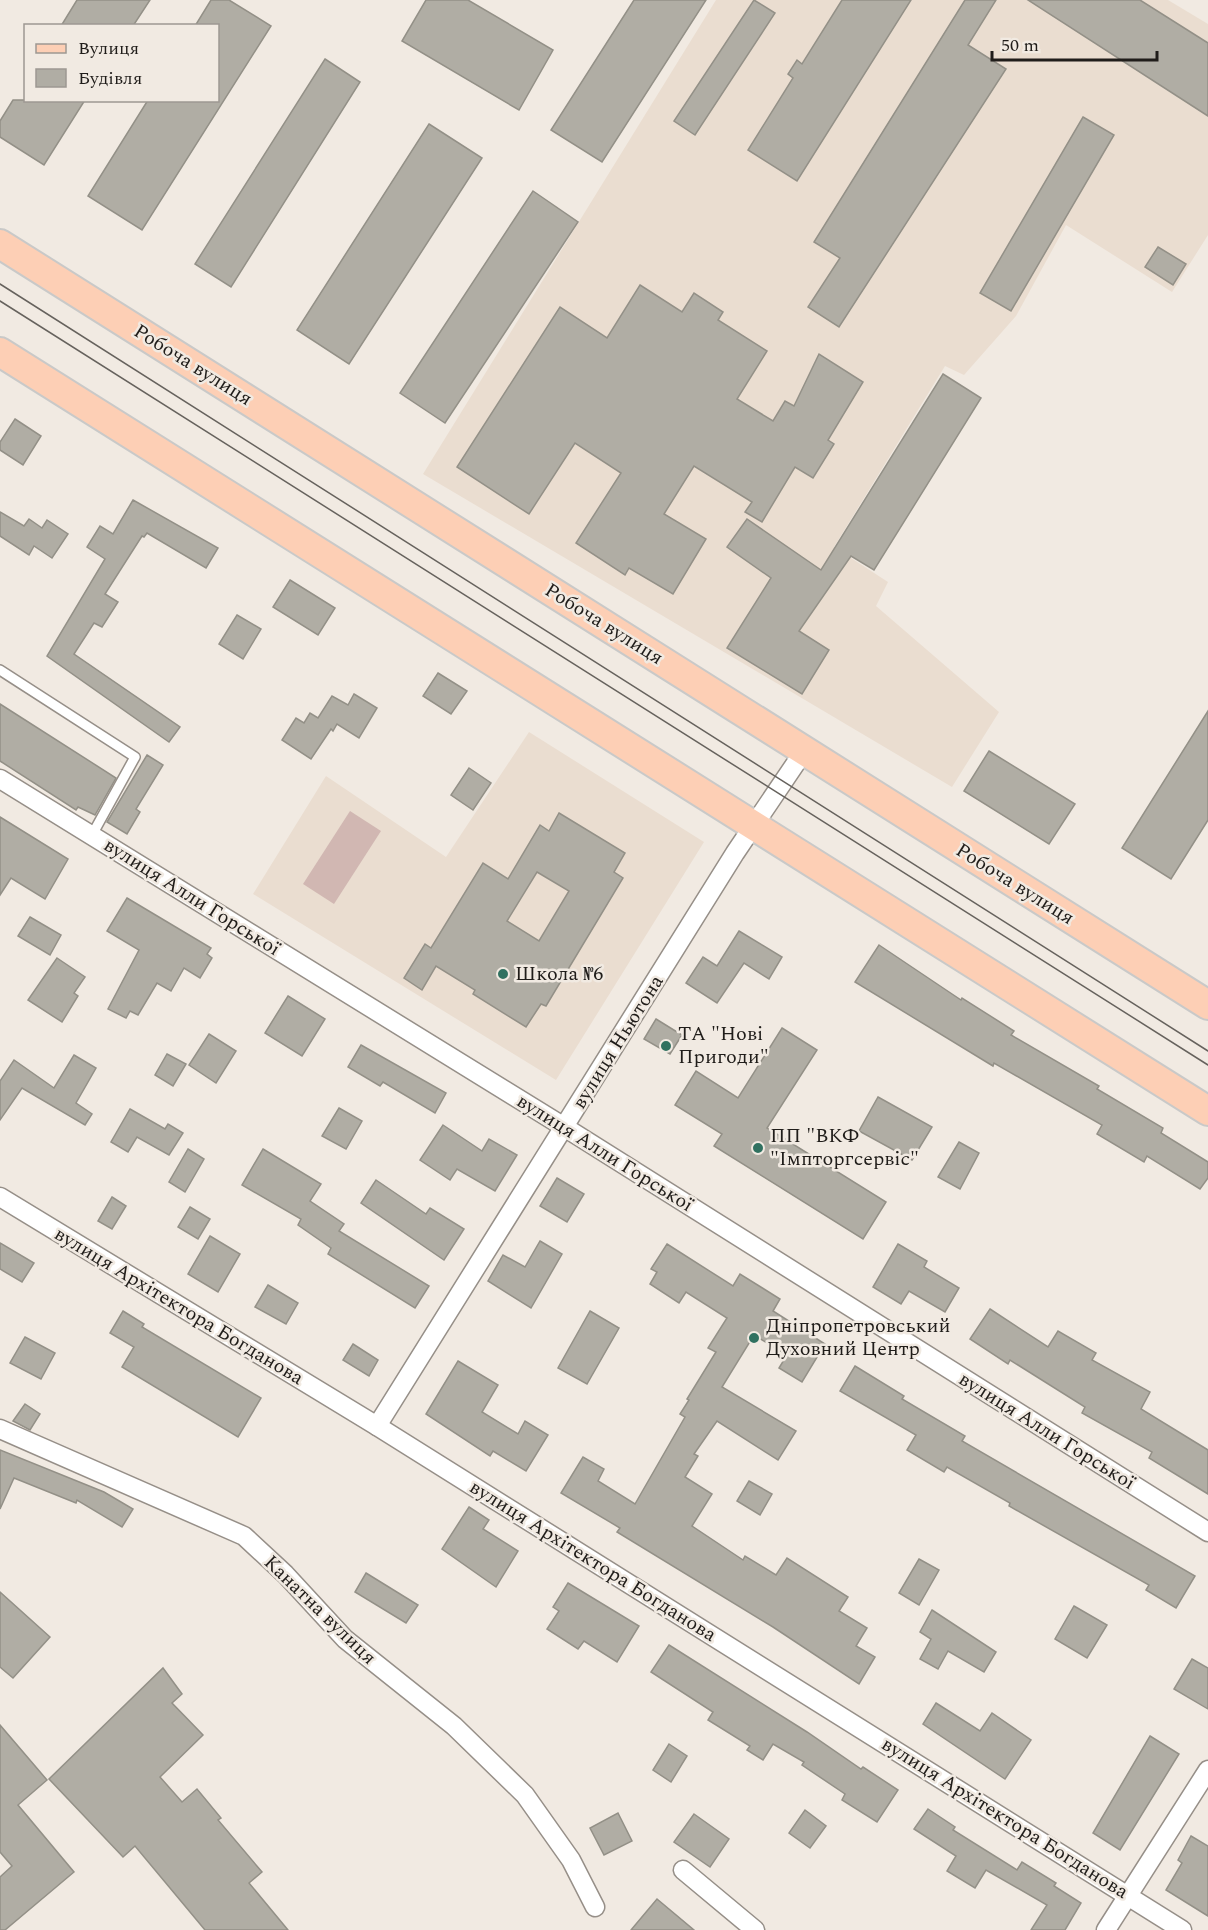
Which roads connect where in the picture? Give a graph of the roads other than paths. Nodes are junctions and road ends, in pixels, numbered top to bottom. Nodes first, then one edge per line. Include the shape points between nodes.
1 (0, 244) edge
2 (0, 352) edge
3 (0, 670) edge
4 (804, 751) junction
5 (0, 779) edge
6 (754, 825) junction
7 (92, 835) junction
8 (1208, 1005) edge
9 (1208, 1111) edge
10 (565, 1127) junction
11 (0, 1197) edge
12 (377, 1426) junction
13 (0, 1429) edge
14 (1208, 1532) edge
15 (1208, 1770) edge
16 (683, 1870) dead end
17 (1128, 1896) junction
18 (595, 1907) dead end
19 (755, 1930) edge
20 (1107, 1930) edge
21 (1182, 1930) edge

1 - 4 main road, Робоча вулиця
2 - 6 main road
3 - 7 lane via 135,757
4 - 6 street, вулиця Ньютона
4 - 8 main road, Робоча вулиця
5 - 7 street, вулиця Алли Горської
6 - 9 main road
6 - 10 street, вулиця Ньютона
7 - 10 street, вулиця Алли Горської
10 - 12 street, вулиця Ньютона
10 - 14 street, вулиця Алли Горської
11 - 12 street, вулиця Архітектора Богданова
12 - 17 street, вулиця Архітектора Богданова
13 - 18 street, Канатна вулиця via 243,1536 285,1574 345,1639 454,1726 525,1795 572,1860
15 - 17 street
16 - 19 street
17 - 20 street
17 - 21 street, вулиця Архітектора Богданова

